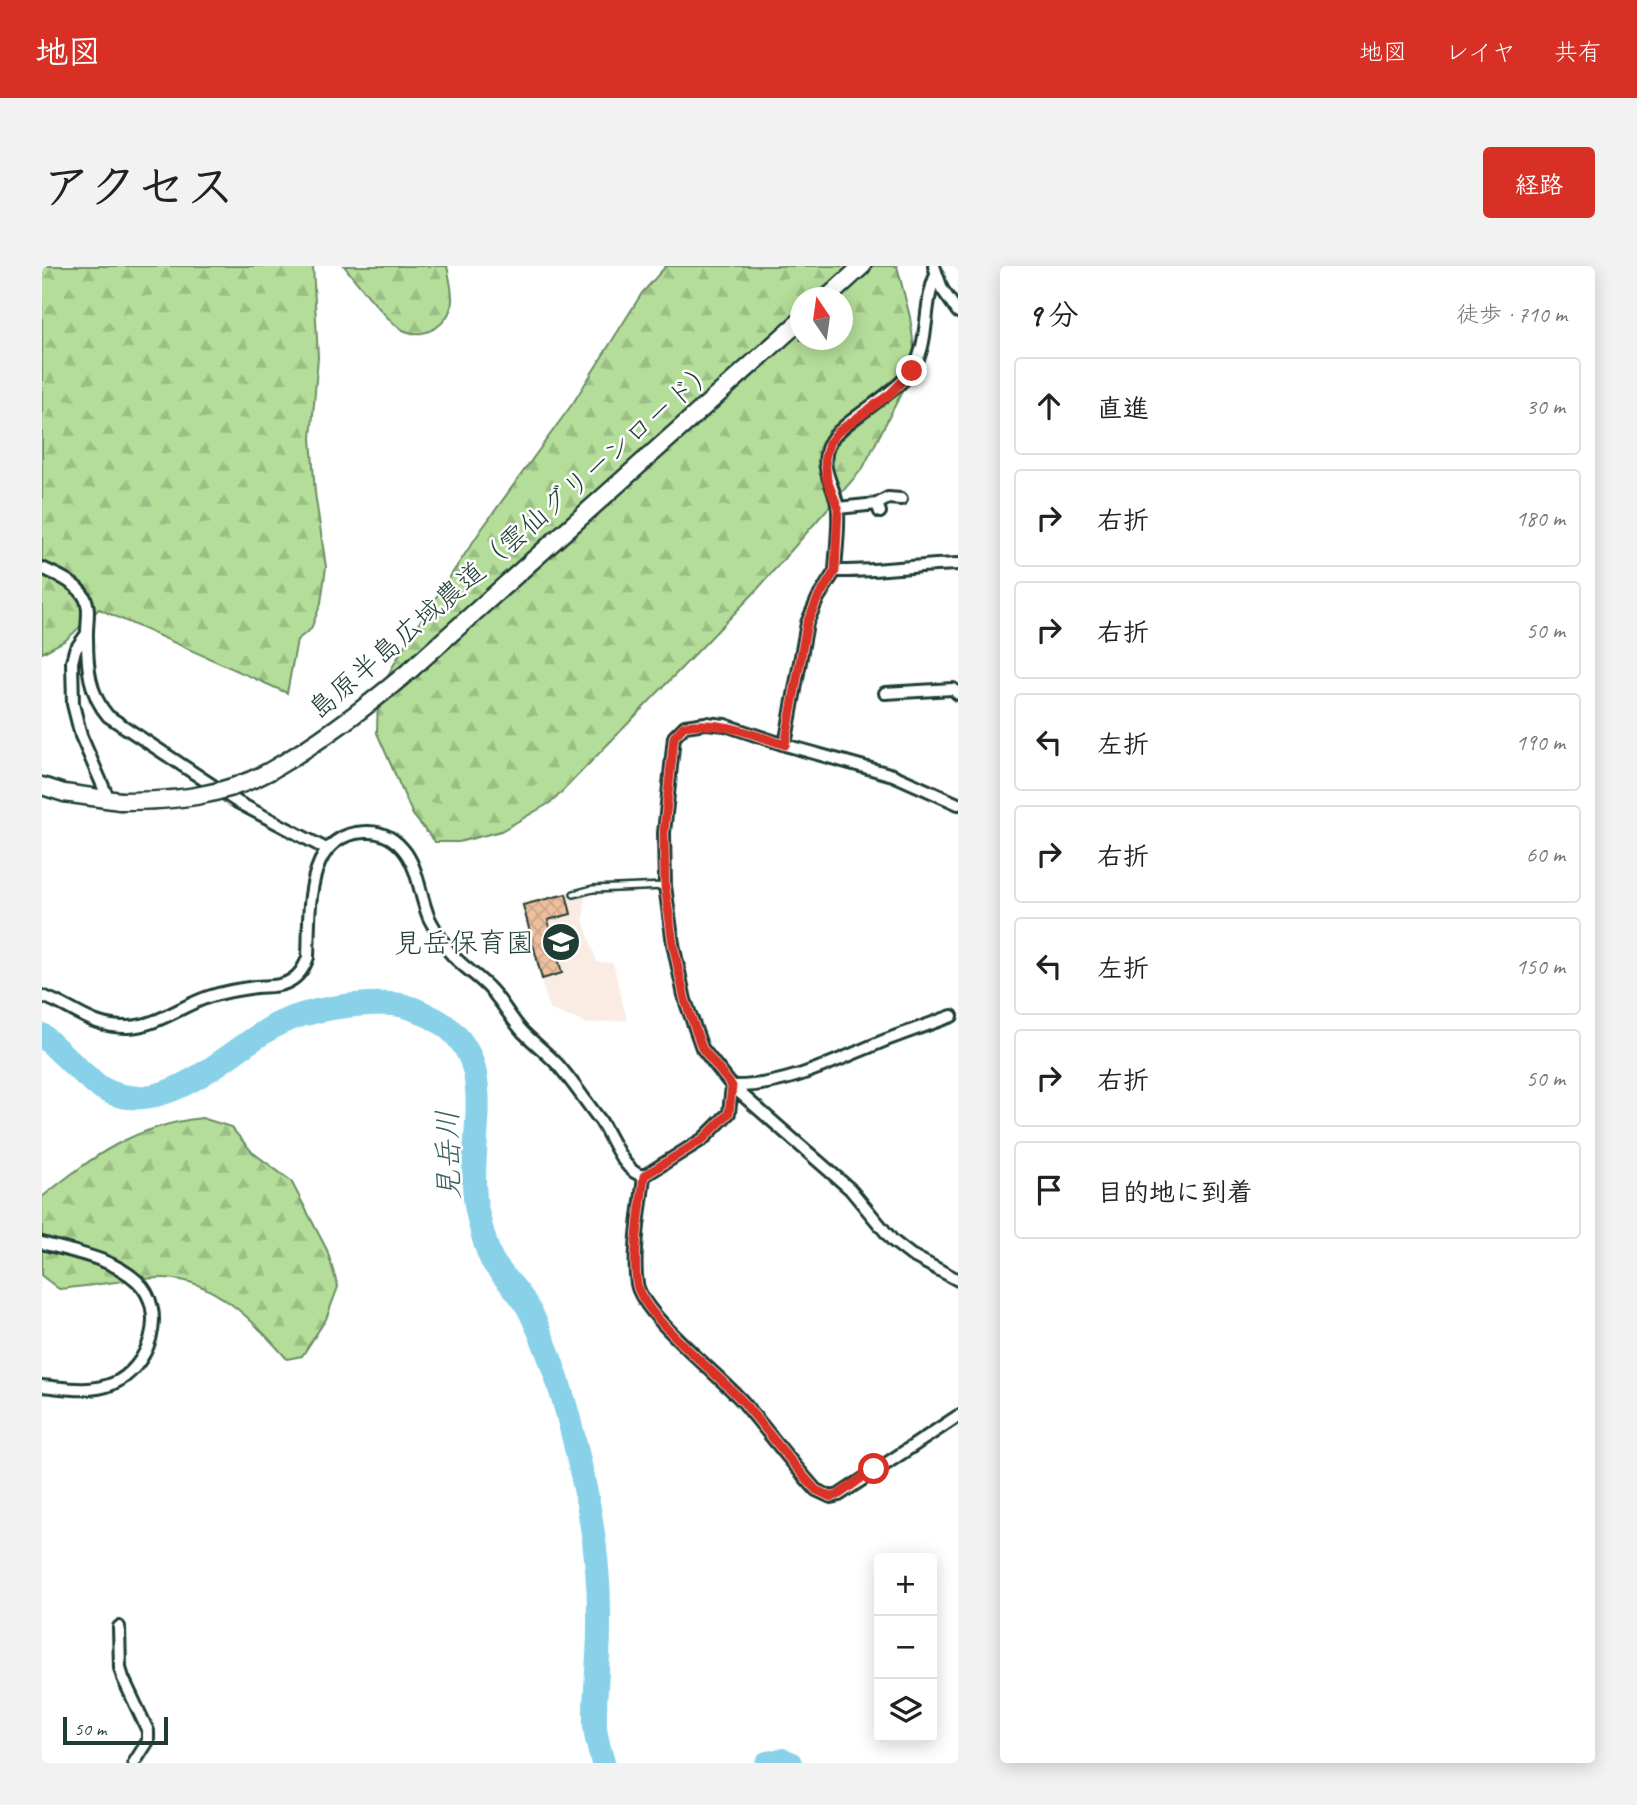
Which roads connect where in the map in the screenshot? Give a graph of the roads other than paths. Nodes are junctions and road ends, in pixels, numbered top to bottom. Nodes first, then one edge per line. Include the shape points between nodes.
1 (862, 266) edge
2 (935, 270) edge
3 (839, 287) edge
4 (958, 312) edge
5 (790, 330) edge
6 (901, 499) dead end
7 (838, 508) junction
8 (958, 564) edge
9 (42, 568) edge
10 (835, 571) junction
11 (86, 635) junction
12 (885, 693) dead end
13 (958, 694) edge
14 (785, 745) junction
15 (42, 786) edge
16 (115, 800) junction
17 (958, 804) edge
18 (328, 850) junction
19 (665, 886) junction
20 (574, 894) dead end
21 (42, 996) edge
22 (952, 1016) dead end
23 (732, 1086) junction
24 (644, 1176) junction
25 (42, 1243) edge
26 (958, 1280) edge
27 (42, 1386) edge
28 (958, 1416) edge
29 (119, 1627) dead end
30 (134, 1763) edge

1 - 3 street
2 - 4 street
2 - 7 street via 922,346 912,371 829,443 827,480
5 - 16 street, 島原半島広域農道（雲仙グリーンロード）, bridge via 408,672 316,744 249,782 210,795
6 - 7 street via 888,498 878,508
7 - 10 street
8 - 10 street
9 - 11 street via 82,592 88,605
10 - 14 street via 807,623
11 - 16 street via 72,662 73,704 81,736
11 - 18 street via 92,689 108,716 239,803
12 - 13 street via 953,689
14 - 17 street via 893,775
14 - 19 street via 725,725 706,723 678,731 664,832
15 - 16 street, 島原半島広域農道（雲仙グリーンロード）
18 - 21 street via 312,882 308,957 296,977 283,984 209,996 154,1022 127,1027 77,1015
18 - 24 street via 342,838 376,832 405,852 430,918 450,952 491,989 522,1031 559,1067 628,1166
19 - 20 lane
19 - 23 street via 685,1000 702,1048
22 - 23 street via 811,1071 758,1087
23 - 24 street via 729,1113 703,1139
23 - 26 street via 850,1189 893,1241
24 - 28 street via 636,1266 642,1298 743,1402 816,1490 831,1497 838,1495
25 - 27 street via 117,1267 138,1282 149,1298 153,1324 150,1344 127,1377 90,1390
29 - 30 street via 120,1668 148,1731 148,1741

